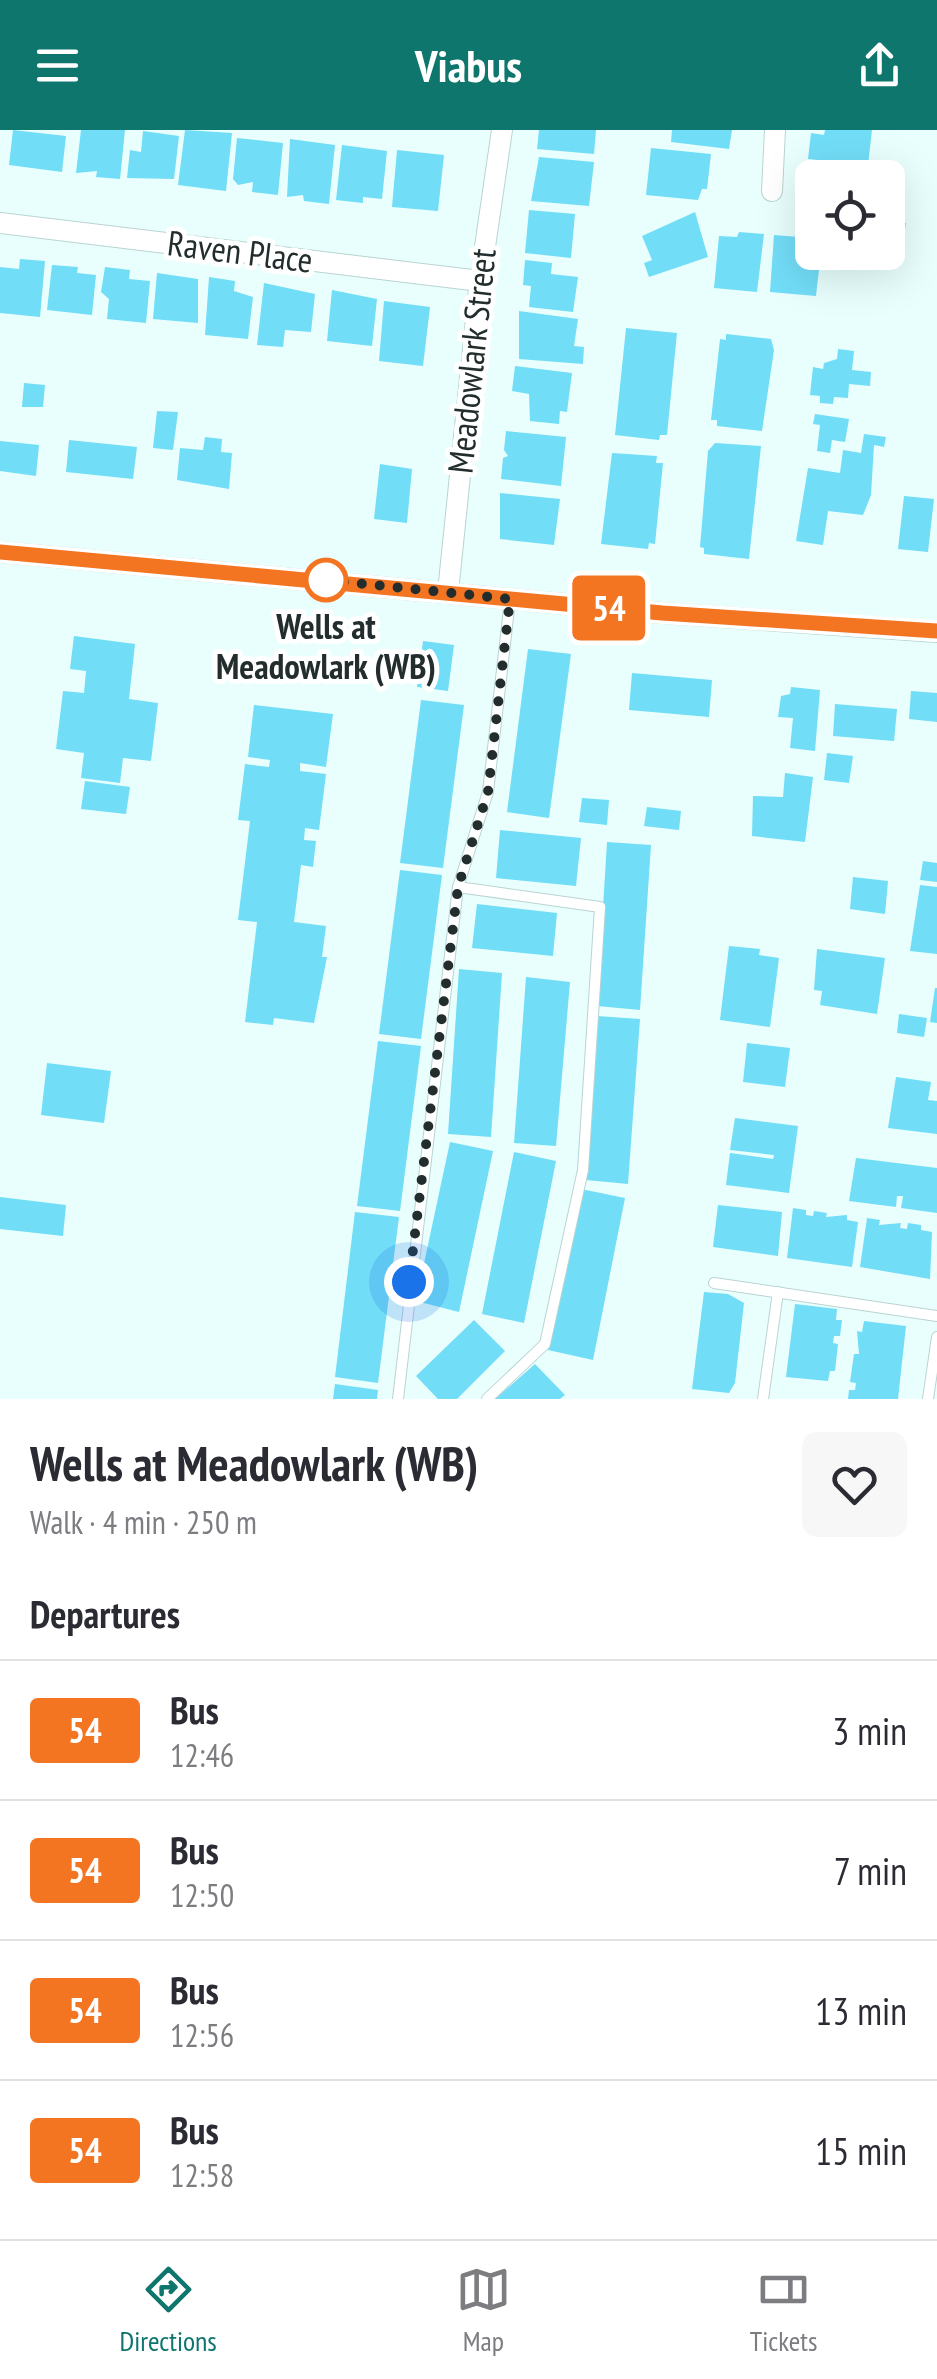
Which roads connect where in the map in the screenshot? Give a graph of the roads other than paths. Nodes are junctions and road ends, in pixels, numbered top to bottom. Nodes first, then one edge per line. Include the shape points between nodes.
1 (502, 130) edge
2 (775, 130) edge
3 (772, 190) dead end
4 (0, 222) edge
5 (480, 281) junction
6 (0, 552) edge
7 (448, 592) junction
8 (510, 599) junction
9 (937, 632) edge
10 (458, 887) junction
11 (714, 1283) dead end
12 (778, 1292) junction
13 (937, 1316) edge
14 (937, 1338) edge
15 (398, 1399) edge
16 (488, 1399) edge
17 (763, 1399) edge
18 (928, 1399) edge

1 - 5 street, Meadowlark Street
2 - 3 street
4 - 5 street, Raven Place
5 - 7 street, Meadowlark Street
6 - 7 street
7 - 8 street
8 - 9 street
8 - 10 lane via 488,792
10 - 15 lane
10 - 16 lane via 600,907 583,1170 545,1344
11 - 12 lane
12 - 13 lane
12 - 17 lane
14 - 18 lane

